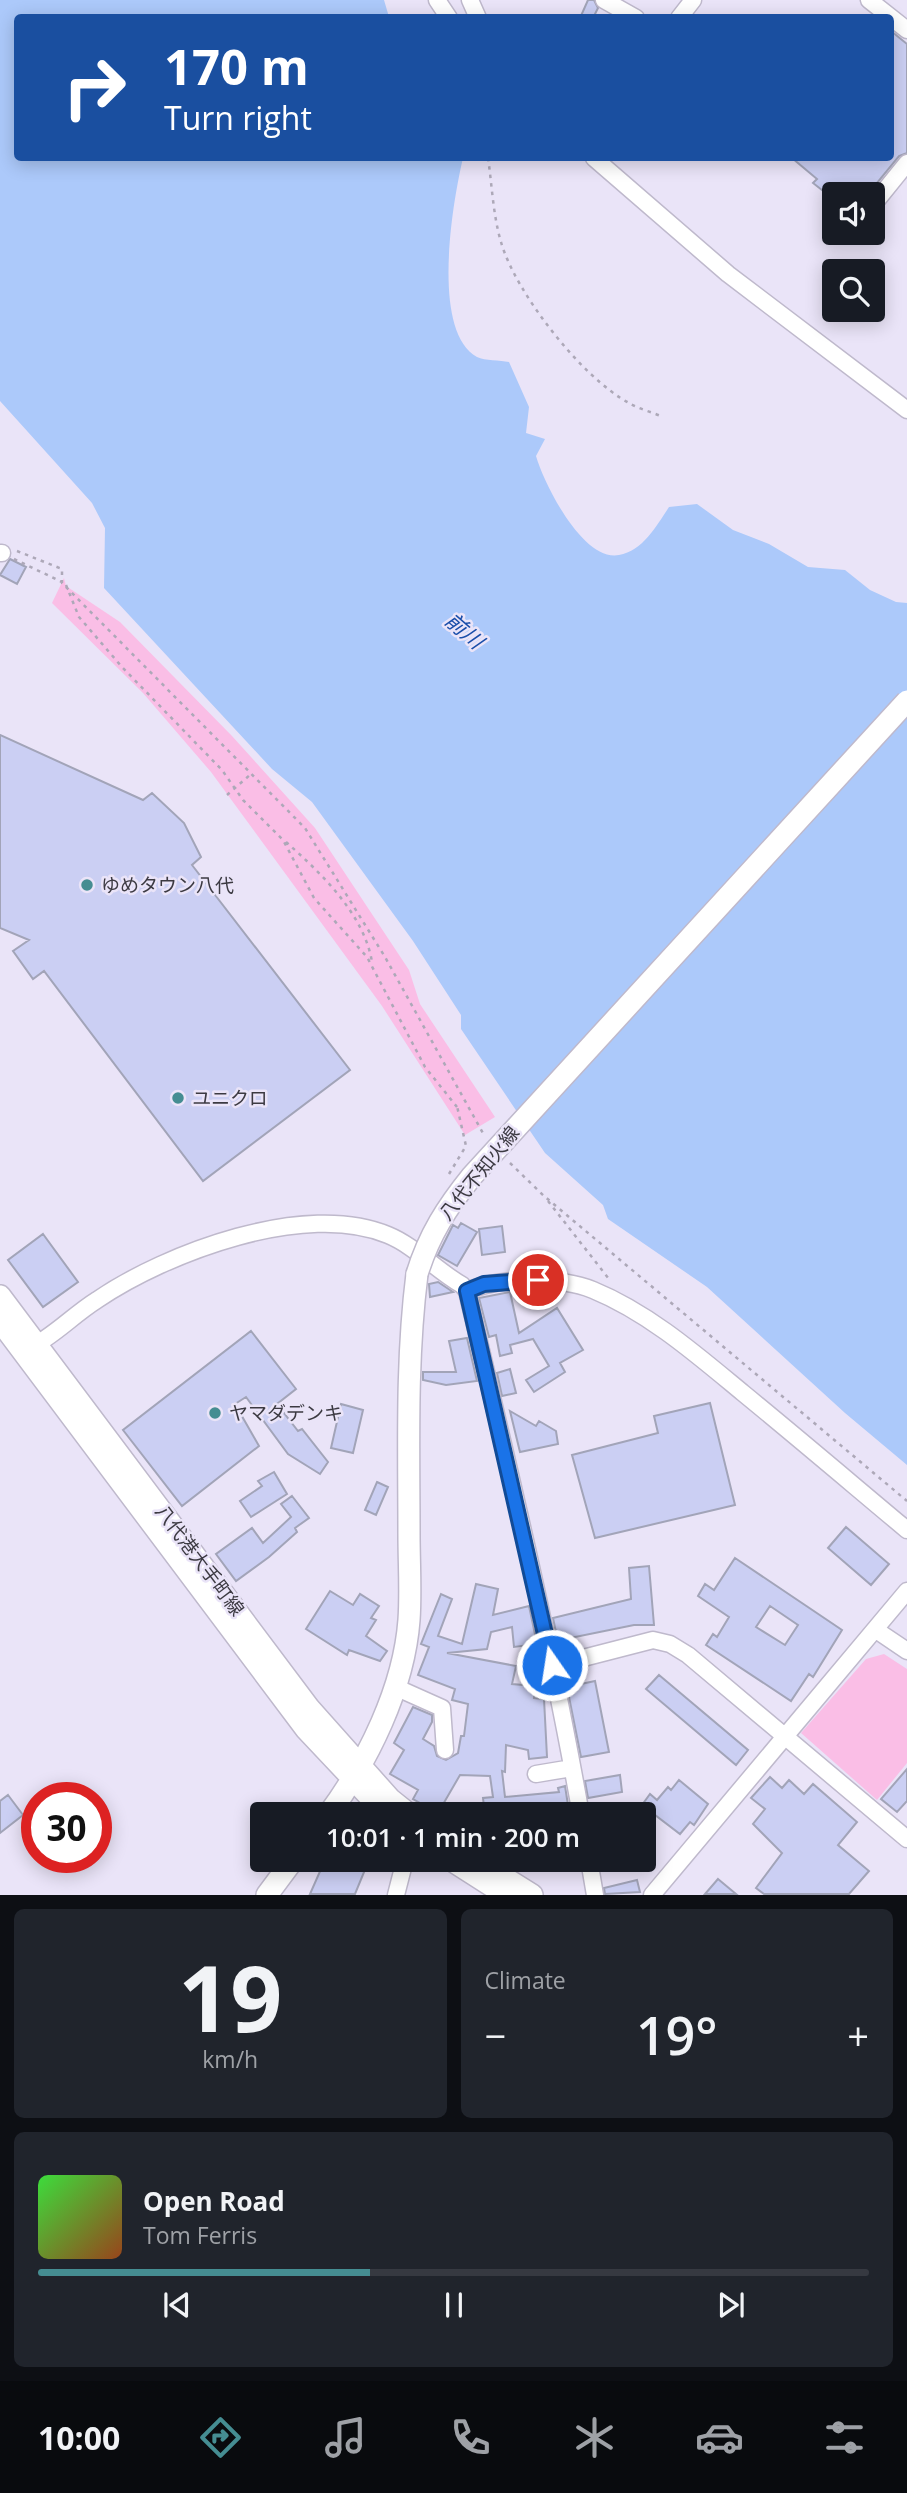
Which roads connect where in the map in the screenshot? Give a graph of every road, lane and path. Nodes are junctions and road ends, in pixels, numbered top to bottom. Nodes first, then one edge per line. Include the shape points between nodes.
1 (604, 0) edge
2 (693, 0) edge
3 (869, 0) edge
4 (629, 14) edge
5 (682, 14) edge
6 (881, 14) edge
7 (488, 161) edge
8 (597, 161) edge
9 (907, 163) edge
10 (885, 190) edge
11 (907, 410) edge
12 (663, 417) dead end
13 (5, 552) edge
14 (64, 584) junction
15 (907, 701) edge
16 (252, 773) junction
17 (235, 788) junction
18 (227, 796) dead end
19 (283, 839) junction
20 (373, 967) junction
21 (492, 1144) dead end
22 (501, 1154) dead end
23 (445, 1181) dead end
24 (544, 1196) junction
25 (612, 1283) dead end
26 (467, 1291) junction
27 (0, 1296) edge
28 (0, 1321) edge
29 (30, 1348) junction
30 (907, 1501) edge
31 (907, 1530) edge
32 (907, 1591) edge
33 (876, 1630) junction
34 (907, 1651) edge
35 (552, 1665) junction
36 (396, 1687) junction
37 (784, 1735) junction
38 (445, 1750) dead end
39 (572, 1768) junction
40 (355, 1772) junction
41 (536, 1774) dead end
42 (336, 1802) edge
43 (377, 1802) edge
44 (394, 1802) edge
45 (579, 1802) edge
46 (907, 1839) edge
47 (284, 1872) edge
48 (402, 1872) edge
49 (470, 1872) edge
50 (497, 1872) edge
51 (591, 1872) edge
52 (267, 1895) edge
53 (396, 1895) edge
54 (506, 1895) edge
55 (532, 1895) edge
56 (595, 1895) edge
57 (652, 1895) edge

1 - 4 street
2 - 5 street
3 - 6 street
7 - 12 path via 501,242 532,304 608,389
8 - 11 street via 728,274
9 - 10 street
13 - 14 path
13 - 14 path via 62,569
14 - 16 path
14 - 17 path via 79,617
15 - 36 main road, 八代不知火線, bridge via 442,1214 417,1274 409,1337 409,1622
16 - 17 path
16 - 21 path via 306,828
17 - 18 path
17 - 19 path
19 - 20 path via 314,898
19 - 20 path via 348,908 370,949
20 - 23 path via 425,1067 457,1106 466,1146
22 - 24 path
24 - 25 path
24 - 30 path
26 - 29 street via 388,1235 349,1225 295,1223 203,1248 147,1270
26 - 31 street via 484,1284 538,1280 591,1289 636,1311 694,1353
26 - 35 street
27 - 29 main road, 八代港大手町線
28 - 29 main road, 八代港大手町線
29 - 40 main road, 八代港大手町線 via 306,1730
32 - 33 street
33 - 34 street
33 - 37 street
35 - 37 street via 653,1640 670,1644
35 - 39 street
36 - 38 street via 443,1708
36 - 40 main road, 八代不知火線
37 - 46 street
37 - 57 street
39 - 41 street
39 - 45 street
40 - 42 main road, 八代不知火線
40 - 43 main road, 八代港大手町線
40 - 44 main road, 八代港大手町線
47 - 52 main road
48 - 53 street
49 - 54 main road
50 - 55 main road
51 - 56 street

